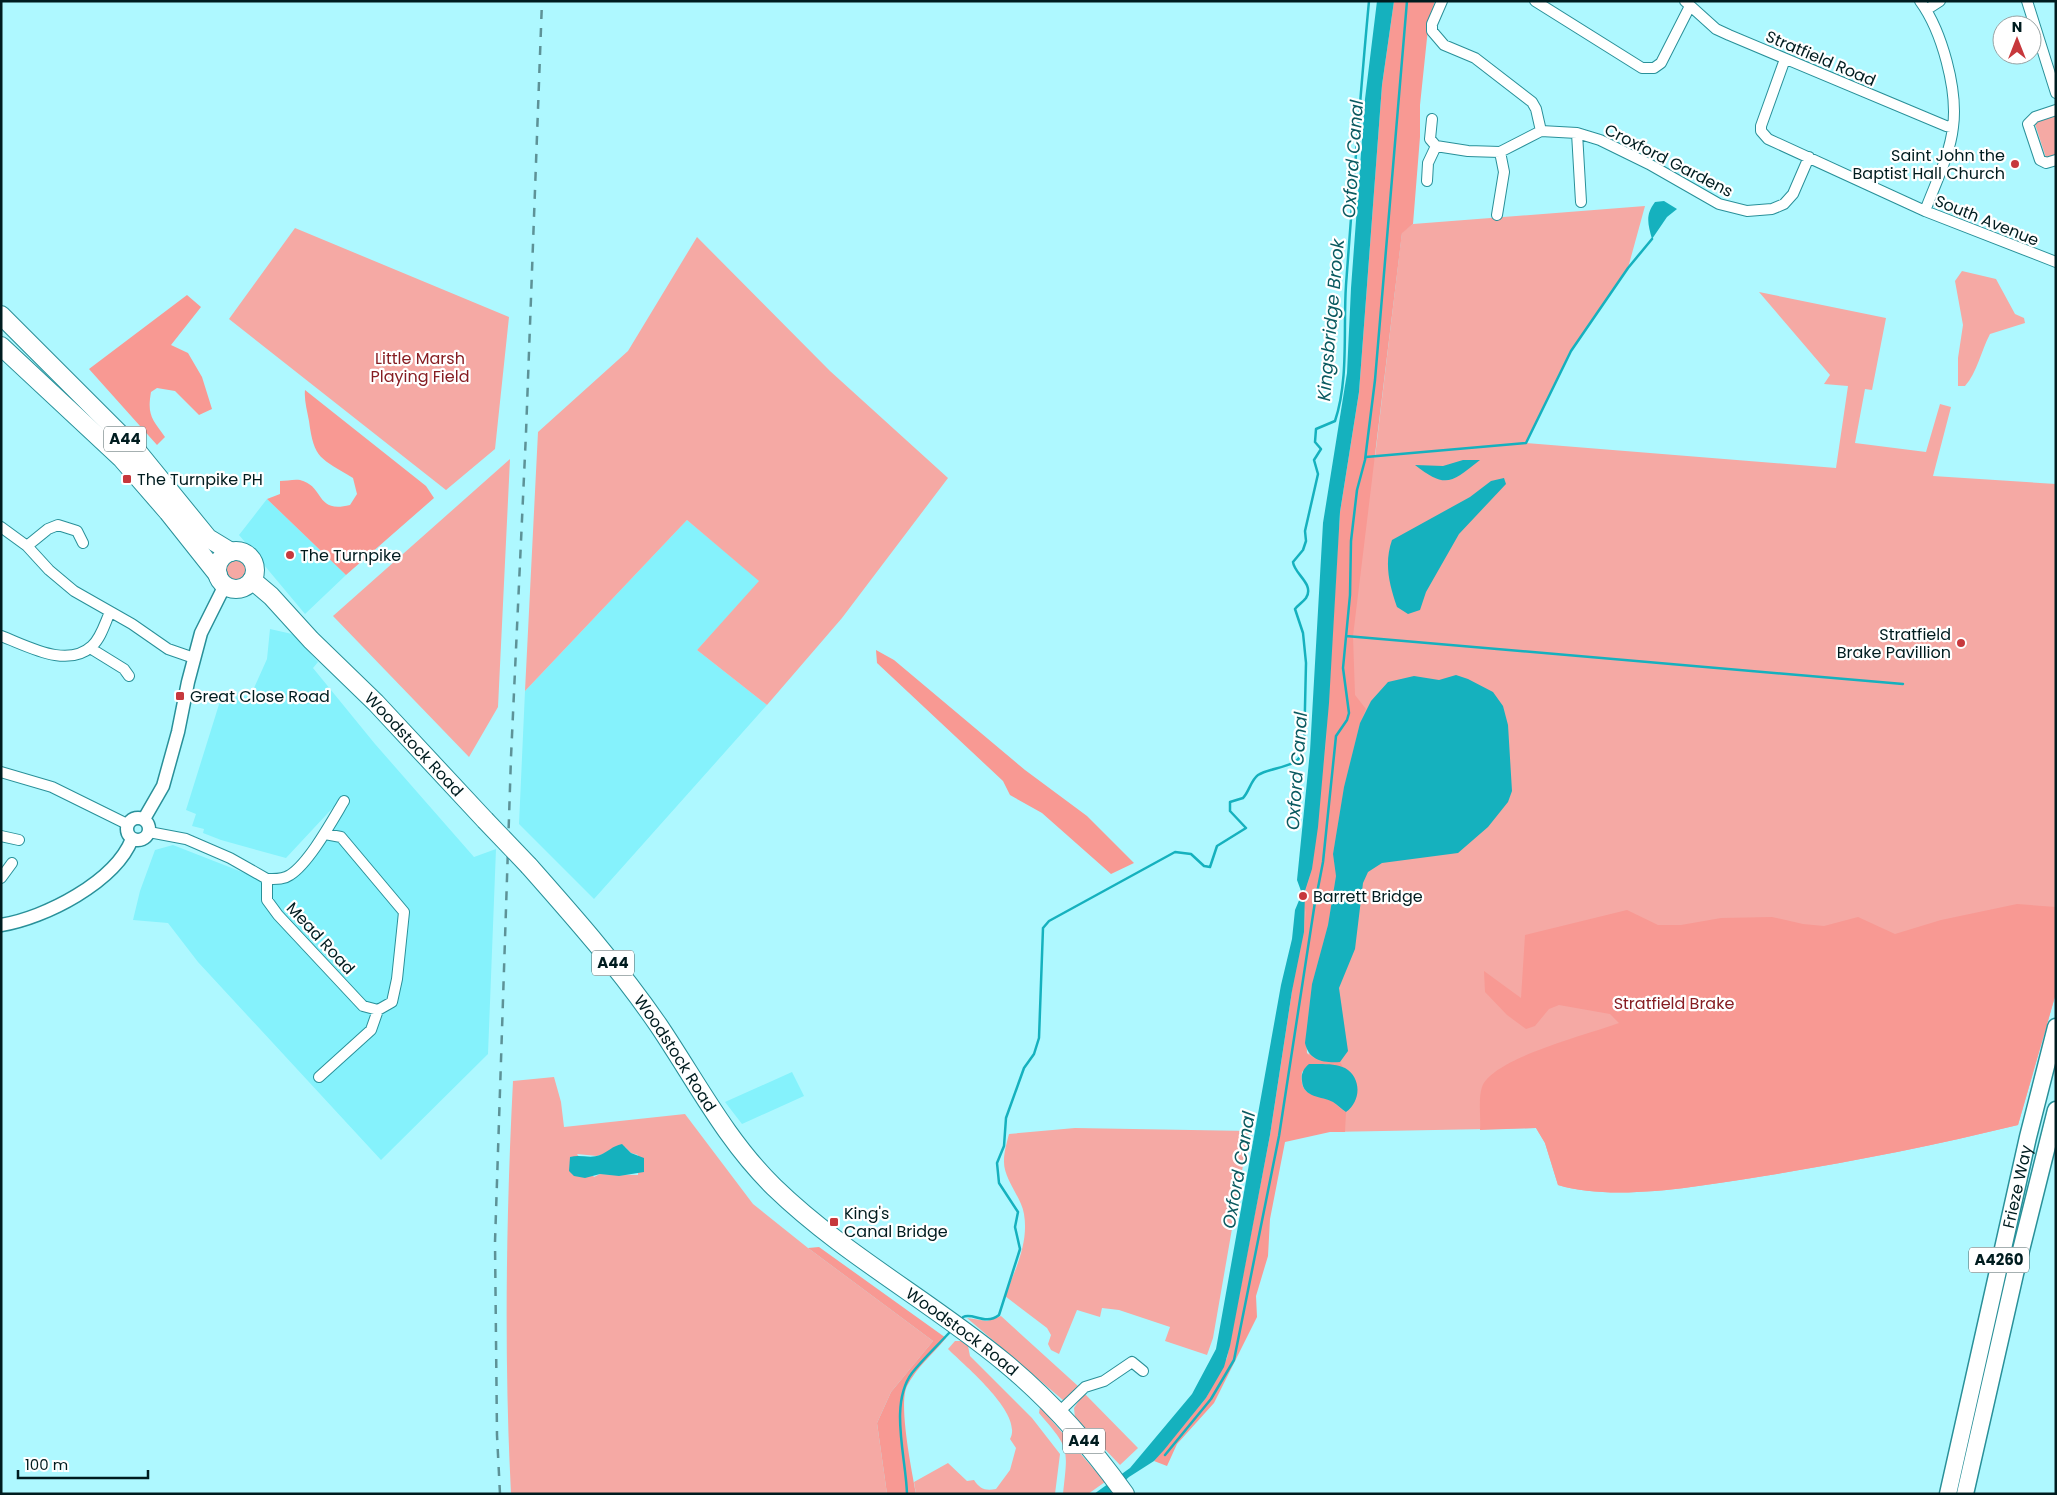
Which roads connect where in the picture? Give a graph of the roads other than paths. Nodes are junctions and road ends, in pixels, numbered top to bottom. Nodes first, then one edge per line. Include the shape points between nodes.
1 (1442, 1) edge
2 (1536, 1) edge
3 (1940, 1) edge
4 (2027, 1) edge
5 (1687, 4) edge
6 (1923, 6) edge
7 (1785, 59) junction
8 (2056, 93) edge
9 (2056, 110) edge
10 (1432, 119) dead end
11 (1954, 127) junction
12 (1541, 131) junction
13 (1577, 133) junction
14 (1436, 146) junction
15 (1500, 152) junction
16 (1809, 158) junction
17 (2056, 160) edge
18 (1427, 181) dead end
19 (1581, 202) dead end
20 (1925, 211) junction
21 (1497, 215) dead end
22 (2056, 262) edge
23 (1, 315) edge
24 (1, 346) edge
25 (1, 527) edge
26 (83, 543) dead end
27 (27, 546) junction
28 (231, 552) junction
29 (221, 580) junction
30 (252, 580) junction
31 (110, 612) junction
32 (1, 636) edge
33 (90, 648) junction
34 (194, 658) junction
35 (129, 676) dead end
36 (1, 772) edge
37 (344, 801) dead end
38 (144, 819) junction
39 (127, 824) junction
40 (149, 832) junction
41 (325, 834) junction
42 (1, 836) edge
43 (132, 839) junction
44 (19, 840) dead end
45 (12, 864) dead end
46 (1, 878) edge
47 (267, 879) junction
48 (1, 925) edge
49 (378, 1010) junction
50 (2056, 1027) edge
51 (319, 1077) dead end
52 (2056, 1110) edge
53 (1142, 1371) dead end
54 (1058, 1413) junction
55 (1125, 1493) edge
56 (1948, 1494) edge
57 (1965, 1494) edge

1 - 12 street via 1432,31 1444,45 1475,58 1532,102
2 - 5 street via 1642,68 1649,69 1661,63
3 - 6 street
4 - 8 street
5 - 7 street, Stratfield Road via 1716,28
6 - 11 street via 1936,29 1946,65 1954,103
7 - 11 street, Stratfield Road
7 - 16 street, South Avenue via 1762,120 1761,131 1768,138
9 - 17 street via 2035,117 2028,124 2040,160 2046,163
10 - 14 street via 1430,139
11 - 20 street
12 - 13 street, Croxford Gardens
12 - 15 street
13 - 16 street, Croxford Gardens via 1600,140 1649,164 1719,204 1747,212 1784,204 1793,194
13 - 19 street
14 - 15 street
14 - 18 street via 1428,163
15 - 21 street via 1504,172
16 - 20 street, South Avenue
20 - 22 street, South Avenue
23 - 28 highway, A44 via 138,452 208,538
24 - 29 highway, A44 via 122,460
25 - 27 street
26 - 27 street via 79,529 58,525
27 - 31 street via 64,584
28 - 29 highway via 221,558
28 - 30 highway, A44 via 240,552 251,559
29 - 30 highway via 242,588
29 - 34 street
30 - 54 highway, Woodstock Road / A44, bridge via 376,703 529,866 618,970 719,1120 772,1184 806,1217 841,1244 1004,1362
31 - 33 street via 99,637
31 - 34 street via 168,649
32 - 33 street via 51,655 74,655
33 - 35 street via 124,669
34 - 38 street via 163,786
36 - 39 street via 52,787
37 - 41 street
38 - 39 street via 134,818
38 - 40 street
39 - 43 street via 126,831
40 - 43 street via 141,840
40 - 47 street via 195,842
41 - 47 street via 295,871 282,879
41 - 49 street via 341,837 404,912 392,1002
42 - 44 street
43 - 48 street via 116,864 74,897 30,917
45 - 46 street
47 - 49 street, Mead Road via 267,900 278,915 363,1006
49 - 51 street via 371,1030
50 - 56 main road, Frieze Way / A4260 via 2016,1185
52 - 57 main road, Frieze Way / A4260
53 - 54 street via 1132,1362 1104,1381 1085,1387
54 - 55 highway, Woodstock Road / A44

